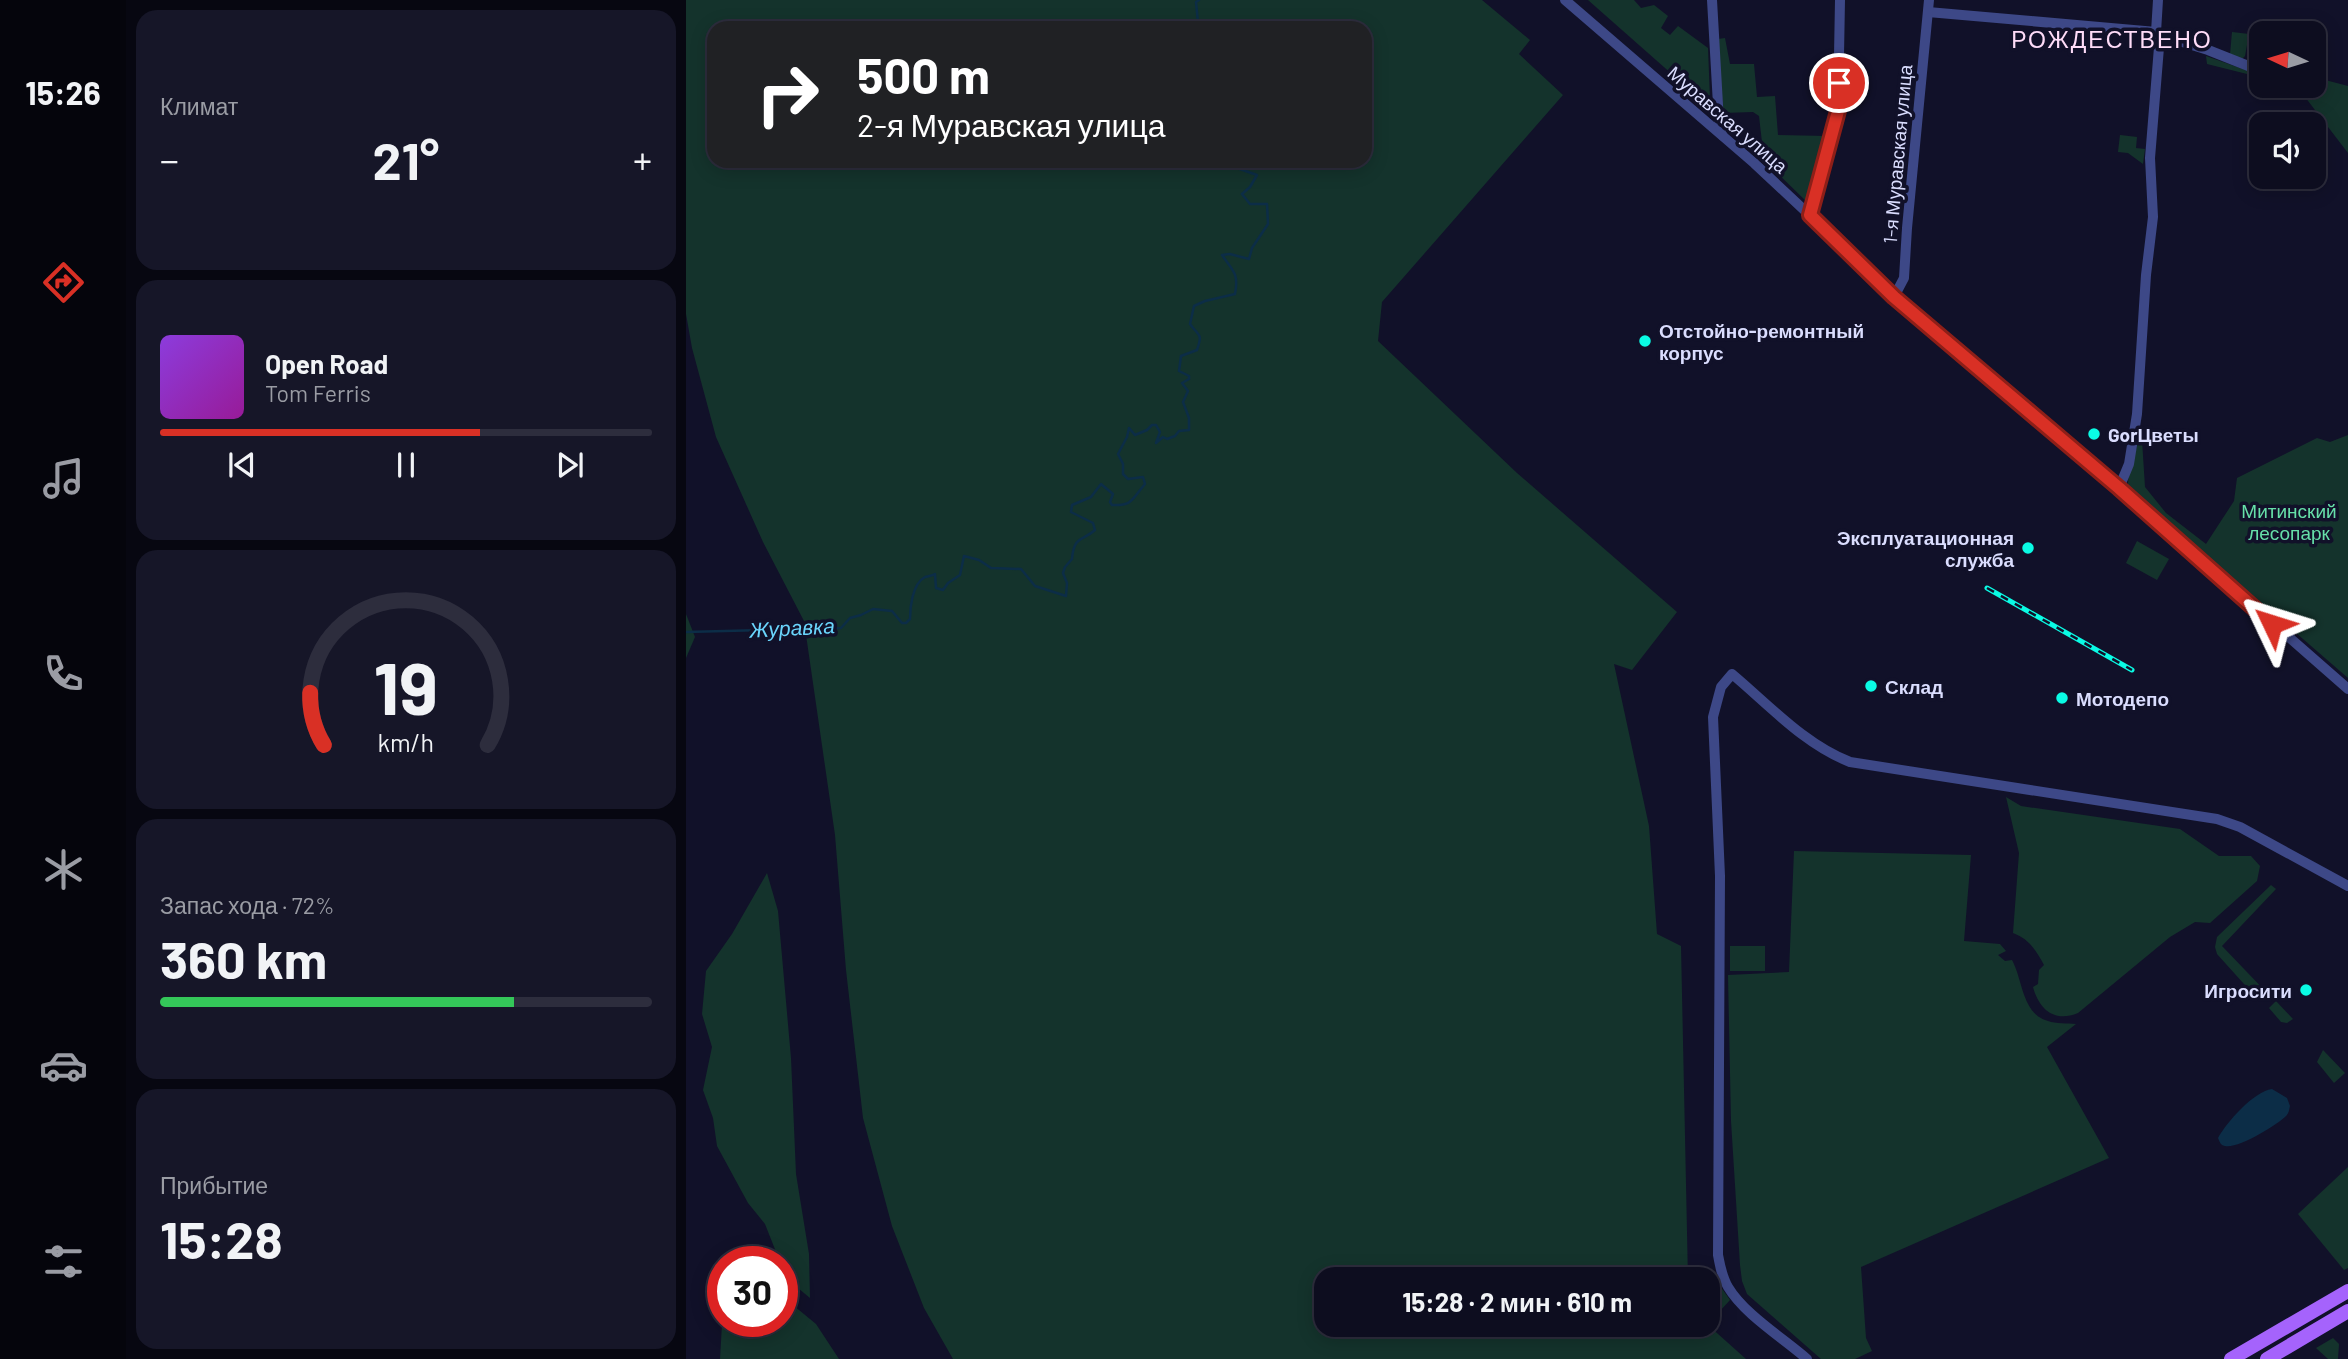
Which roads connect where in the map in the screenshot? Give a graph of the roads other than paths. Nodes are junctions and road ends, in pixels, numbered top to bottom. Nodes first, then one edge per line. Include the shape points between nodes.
1 (1565, 0) edge
2 (1712, 0) edge
3 (1840, 0) edge
4 (2158, 0) edge
5 (1929, 6) edge
6 (2158, 34) junction
7 (2249, 67) edge
8 (1724, 138) junction
9 (1810, 215) junction
10 (1894, 297) junction
11 (2119, 488) junction
12 (2348, 690) edge
13 (2348, 886) edge
14 (2348, 1291) edge
15 (2348, 1311) edge
16 (1807, 1359) edge
17 (2231, 1359) edge
18 (2267, 1359) edge

1 - 8 street, Муравская улица
2 - 8 street via 1719,122
3 - 9 street via 1838,111
4 - 6 street
5 - 6 street, 1-я Муравская улица
5 - 10 street, 1-я Муравская улица via 1904,278
6 - 7 street, 1-я Муравская улица
6 - 11 street via 2150,158 2153,217 2137,414 2129,464
8 - 9 street, Муравская улица
9 - 10 street, Муравская улица
10 - 11 street, Муравская улица
11 - 12 street, Муравская улица
13 - 16 street via 2217,819 1850,762 1807,738 1732,674 1721,687 1713,717 1720,876 1718,1255 1721,1272 1740,1303
14 - 17 main road
15 - 18 main road

